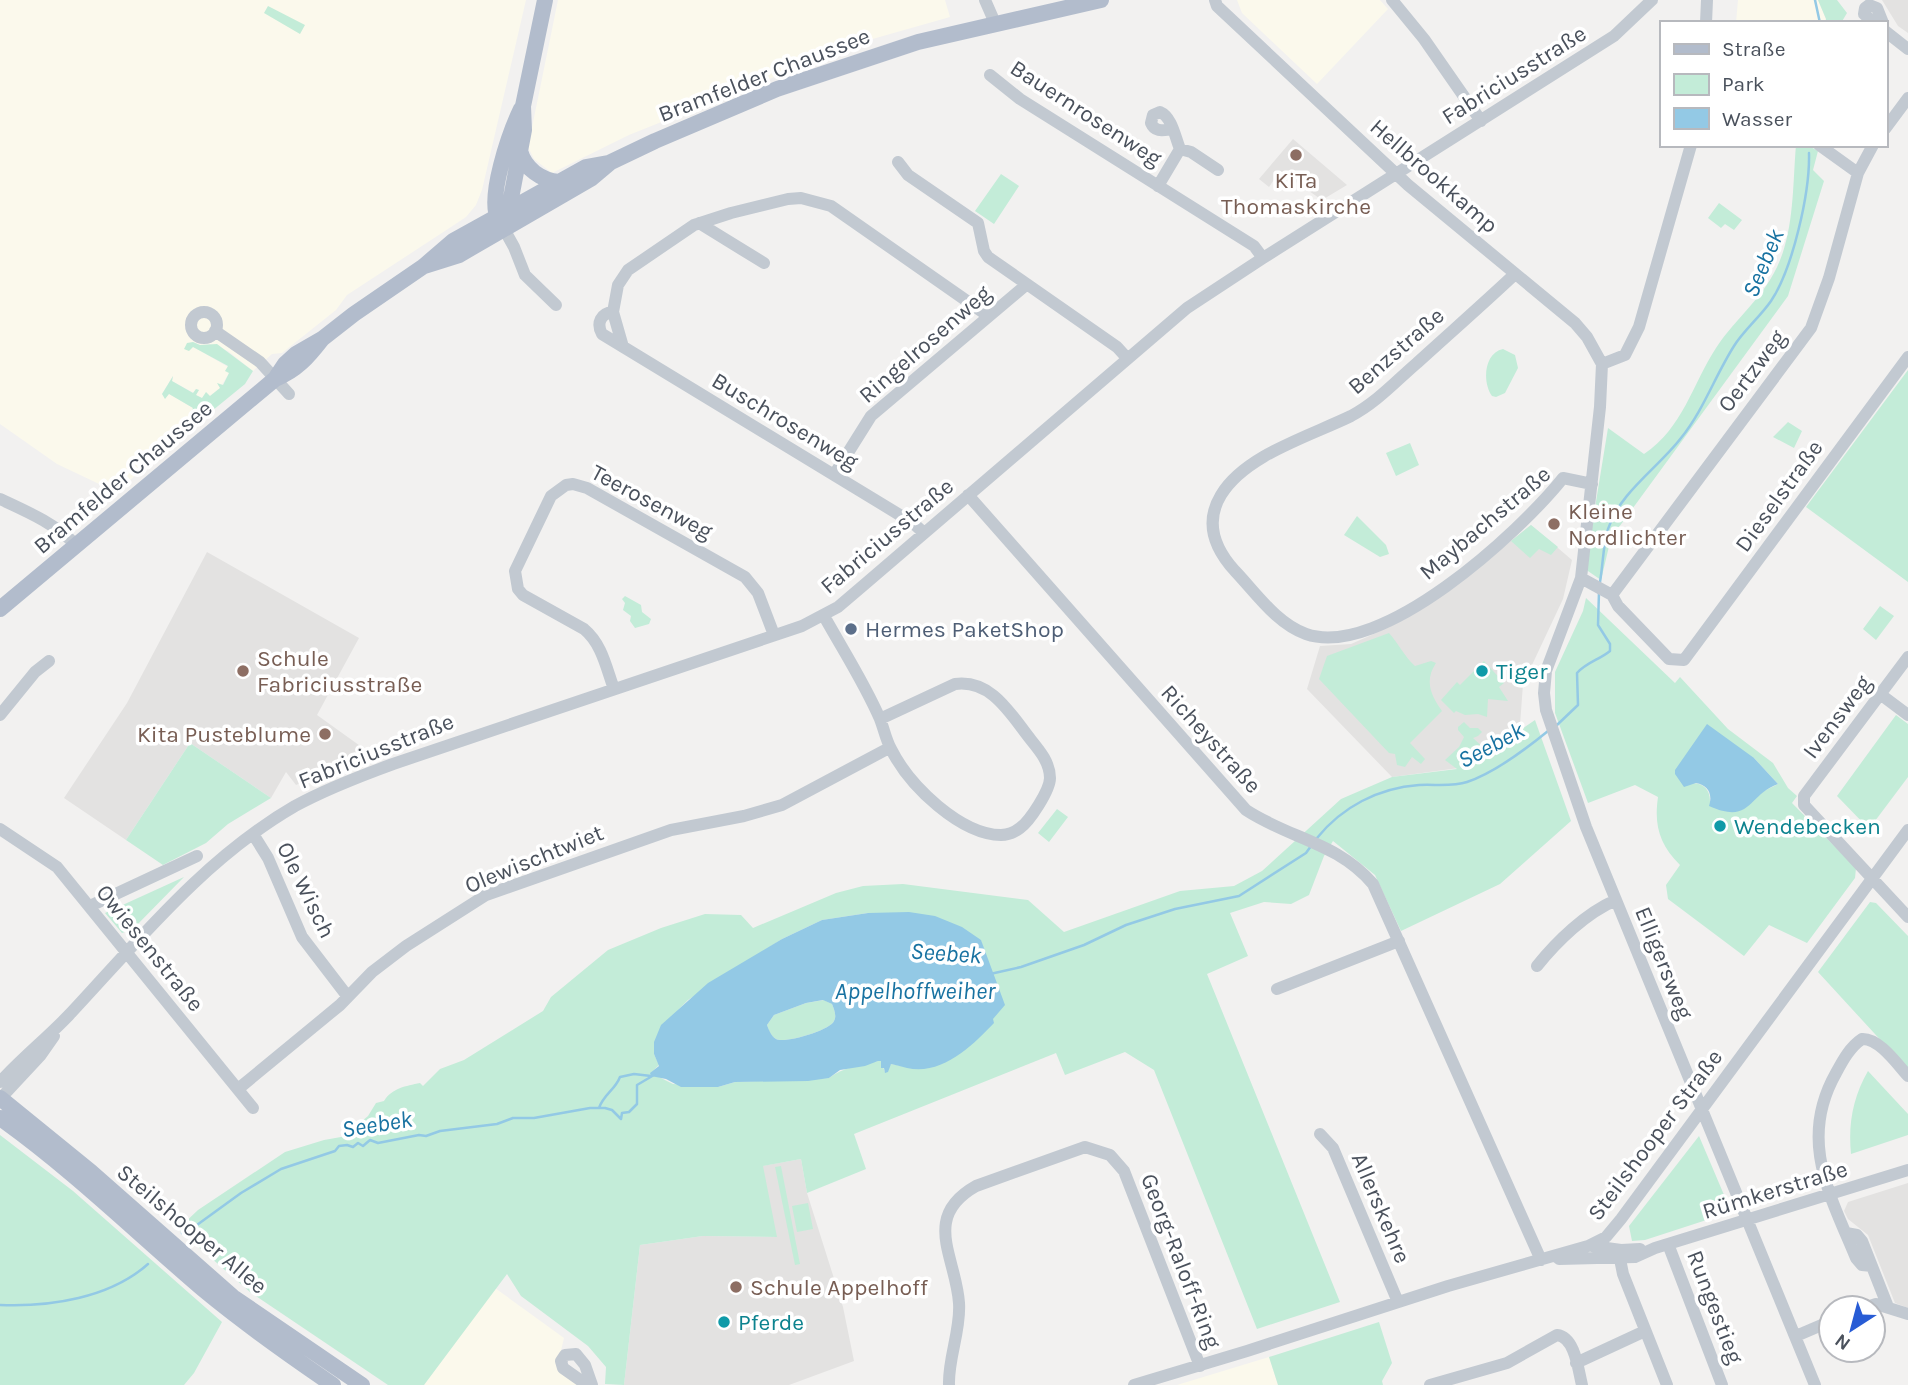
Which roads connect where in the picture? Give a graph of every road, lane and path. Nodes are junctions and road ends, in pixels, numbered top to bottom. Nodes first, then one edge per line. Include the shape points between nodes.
1 (545, 0) edge
2 (985, 0) edge
3 (1101, 0) edge
4 (1215, 0) edge
5 (1229, 0) edge
6 (1392, 0) edge
7 (1652, 0) edge
8 (1707, 0) edge
9 (1234, 20) junction
10 (1706, 21) edge
11 (1872, 21) edge
12 (1882, 21) edge
13 (995, 23) junction
14 (1887, 31) edge
15 (1908, 49) edge
16 (990, 75) dead end
17 (1908, 98) edge
18 (523, 106) junction
19 (1481, 121) junction
20 (1887, 126) edge
21 (1173, 129) dead end
22 (1690, 147) edge
23 (1822, 147) edge
24 (1872, 147) edge
25 (1180, 149) junction
26 (520, 151) junction
27 (611, 162) junction
28 (898, 162) dead end
29 (1218, 170) dead end
30 (1858, 173) junction
31 (1397, 174) junction
32 (559, 181) junction
33 (1158, 186) junction
34 (503, 218) junction
35 (699, 223) junction
36 (1263, 258) junction
37 (764, 263) dead end
38 (1515, 274) junction
39 (1026, 285) junction
40 (556, 305) dead end
41 (988, 315) junction
42 (215, 331) dead end
43 (1908, 357) edge
44 (1127, 358) junction
45 (1602, 364) junction
46 (275, 379) junction
47 (289, 394) dead end
48 (834, 475) junction
49 (1592, 484) junction
50 (1224, 490) joint
51 (968, 495) junction
52 (0, 499) edge
53 (924, 533) junction
54 (76, 545) junction
55 (1581, 578) junction
56 (1604, 590) junction
57 (0, 609) edge
58 (824, 616) junction
59 (774, 635) junction
60 (1906, 659) edge
61 (49, 660) dead end
62 (614, 689) junction
63 (1881, 694) junction
64 (0, 715) edge
65 (1908, 715) edge
66 (880, 719) junction
67 (889, 747) junction
68 (0, 829) edge
69 (1908, 830) edge
70 (253, 834) junction
71 (197, 856) dead end
72 (1872, 878) junction
73 (1616, 900) junction
74 (90, 906) junction
75 (1908, 917) edge
76 (1399, 941) junction
77 (125, 953) junction
78 (1537, 967) dead end
79 (1277, 989) dead end
80 (348, 997) junction
81 (66, 1018) junction
82 (1908, 1076) edge
83 (0, 1082) edge
84 (238, 1089) junction
85 (0, 1098) edge
86 (253, 1108) dead end
87 (1702, 1110) junction
88 (0, 1118) edge
89 (1320, 1134) dead end
90 (1908, 1170) edge
91 (1830, 1195) junction
92 (1747, 1220) junction
93 (1668, 1244) junction
94 (1588, 1246) junction
95 (166, 1248) junction
96 (1655, 1248) junction
97 (1620, 1258) junction
98 (1541, 1260) junction
99 (1398, 1302) junction
100 (1888, 1307) joint
101 (1908, 1314) edge
102 (1817, 1327) edge
103 (1645, 1331) junction
104 (1796, 1336) junction
105 (1576, 1363) junction
106 (1200, 1366) junction
107 (1170, 1380) edge
108 (354, 1382) edge
109 (334, 1385) edge
110 (949, 1385) edge
111 (1134, 1385) edge
112 (1430, 1385) edge
113 (1582, 1385) edge
114 (1667, 1385) edge
115 (1722, 1385) edge
116 (1815, 1385) edge

1 - 18 main road
2 - 13 street
3 - 13 main road, Bramfelder Chaussee
4 - 9 street, Hellbrookkamp
5 - 9 street
6 - 19 street
7 - 19 street, Fabriciusstraße via 1614,36
8 - 10 street
9 - 31 street, Hellbrookkamp
11 - 12 street via 1864,13 1869,5 1877,8
13 - 27 main road, Bramfelder Chaussee via 918,42 777,89
14 - 15 street
16 - 33 street, Bauernrosenweg
17 - 20 street
18 - 26 main road
18 - 34 main road via 498,180 495,205
19 - 31 street, Fabriciusstraße
21 - 25 street, Bauernrosenweg
22 - 45 street via 1639,327 1625,355
23 - 30 street
24 - 30 street, Oertzweg
25 - 29 street
25 - 33 street, Bauernrosenweg
26 - 32 main road via 529,169 547,180
26 - 34 main road
27 - 32 main road, Bramfelder Chaussee via 586,167
27 - 34 main road, Bramfelder Chaussee via 592,178
28 - 39 street via 908,175 978,223 984,251
30 - 56 street, Oertzweg via 1811,328
31 - 36 street, Fabriciusstraße
31 - 38 street, Hellbrookkamp
32 - 34 main road, Bramfelder Chaussee
33 - 36 street, Bauernrosenweg via 1254,246
34 - 40 street via 524,275
34 - 46 main road, Bramfelder Chaussee via 459,256 424,265 354,314 303,363
35 - 37 street
35 - 41 street, Buschrosenweg via 788,199 831,206
35 - 48 street, Buschrosenweg via 628,270 618,285 613,312 602,316 602,334
36 - 44 street, Fabriciusstraße via 1196,302
38 - 45 street, Hellbrookkamp via 1575,323
38 - 50 street, Benzstraße via 1382,394 1355,414 1254,462
39 - 41 street, Ringelrosenweg
39 - 44 street
41 - 48 street, Ringelrosenweg via 871,416
42 - 46 street via 260,362
43 - 56 street, Dieselstraße via 1684,660 1669,659
44 - 51 street, Fabriciusstraße
45 - 49 street, Elligersweg
46 - 47 street
46 - 54 main road, Bramfelder Chaussee
48 - 53 street, Buschrosenweg
49 - 50 street, Maybachstraße via 1563,478 1538,509 1462,576 1388,621 1332,638 1308,635 1283,622 1226,562 1212,526
49 - 55 street, Elligersweg
51 - 53 street, Fabriciusstraße
51 - 76 street, Richeystraße via 1239,803 1260,820 1352,862 1373,884
52 - 54 street via 45,520
53 - 58 street, Fabriciusstraße
54 - 57 main road, Bramfelder Chaussee
55 - 56 street
55 - 73 street, Elligersweg via 1546,671 1544,693 1554,739
58 - 59 street, Fabriciusstraße
58 - 66 street
59 - 62 street, Fabriciusstraße
59 - 62 street, Teerosenweg via 758,593 745,577 587,488 566,485 551,496 517,564 515,580 523,595 592,636
60 - 63 street, Ivensweg
61 - 64 street
62 - 70 street, Fabriciusstraße via 341,784
63 - 65 street
63 - 72 street, Ivensweg via 1804,796 1804,805
66 - 67 street
66 - 67 street via 954,684 975,684 999,700 1038,749 1050,779 1021,828 1005,835 987,833 928,798
67 - 80 street, Olewischtwiet via 782,805 671,830 486,895 406,946
68 - 74 street, Owiesenstraße via 57,867
69 - 72 street, Steilshooper Straße
70 - 77 street, Fabriciusstraße via 197,881
70 - 80 street, Ole Wisch via 302,937
71 - 74 street
72 - 75 street
72 - 87 street, Steilshooper Straße
73 - 78 street via 1589,916
73 - 87 street, Elligersweg
74 - 77 street, Owiesenstraße
76 - 79 street
76 - 98 street, Richeystraße
77 - 81 street, Fabriciusstraße
77 - 84 street, Owiesenstraße
80 - 84 street, Olewischtwiet
81 - 83 street, Fabriciusstraße
81 - 85 street, Fabriciusstraße via 40,1056
82 - 91 street via 1872,1040 1862,1039 1847,1054 1829,1086 1819,1128 1822,1172
84 - 86 street, Owiesenstraße
85 - 95 main road, Steilshooper Allee via 91,1172
87 - 92 street, Elligersweg
87 - 94 street, Steilshooper Straße via 1616,1227
88 - 95 main road, Steilshooper Allee
89 - 99 street, Allerskehre via 1333,1148
90 - 91 street, Rümkerstraße
91 - 92 street, Rümkerstraße
91 - 100 street via 1846,1233 1859,1237
92 - 93 street, Rümkerstraße
92 - 104 street, Elligersweg
93 - 96 street, Rümkerstraße
93 - 115 street, Rungestieg
94 - 96 street, Rümkerstraße
94 - 98 street, Steilshooper Straße
95 - 108 main road, Steilshooper Allee
95 - 109 main road, Steilshooper Allee via 230,1310
96 - 97 street, Rümkerstraße
97 - 98 street, Rümkerstraße
97 - 103 street
98 - 99 street, Steilshooper Straße
99 - 106 street, Steilshooper Straße
100 - 101 street
102 - 104 street
103 - 105 street
103 - 114 street
104 - 116 street, Elligersweg
105 - 112 street via 1570,1341 1554,1336 1507,1363
105 - 113 street
106 - 107 street, Steilshooper Straße
106 - 110 street, Georg-Raloff-Ring via 1124,1171 1110,1155 1085,1147 976,1186 962,1194 950,1210 944,1233 959,1307
107 - 111 street, Steilshooper Straße
108 - 109 street via 341,1378

